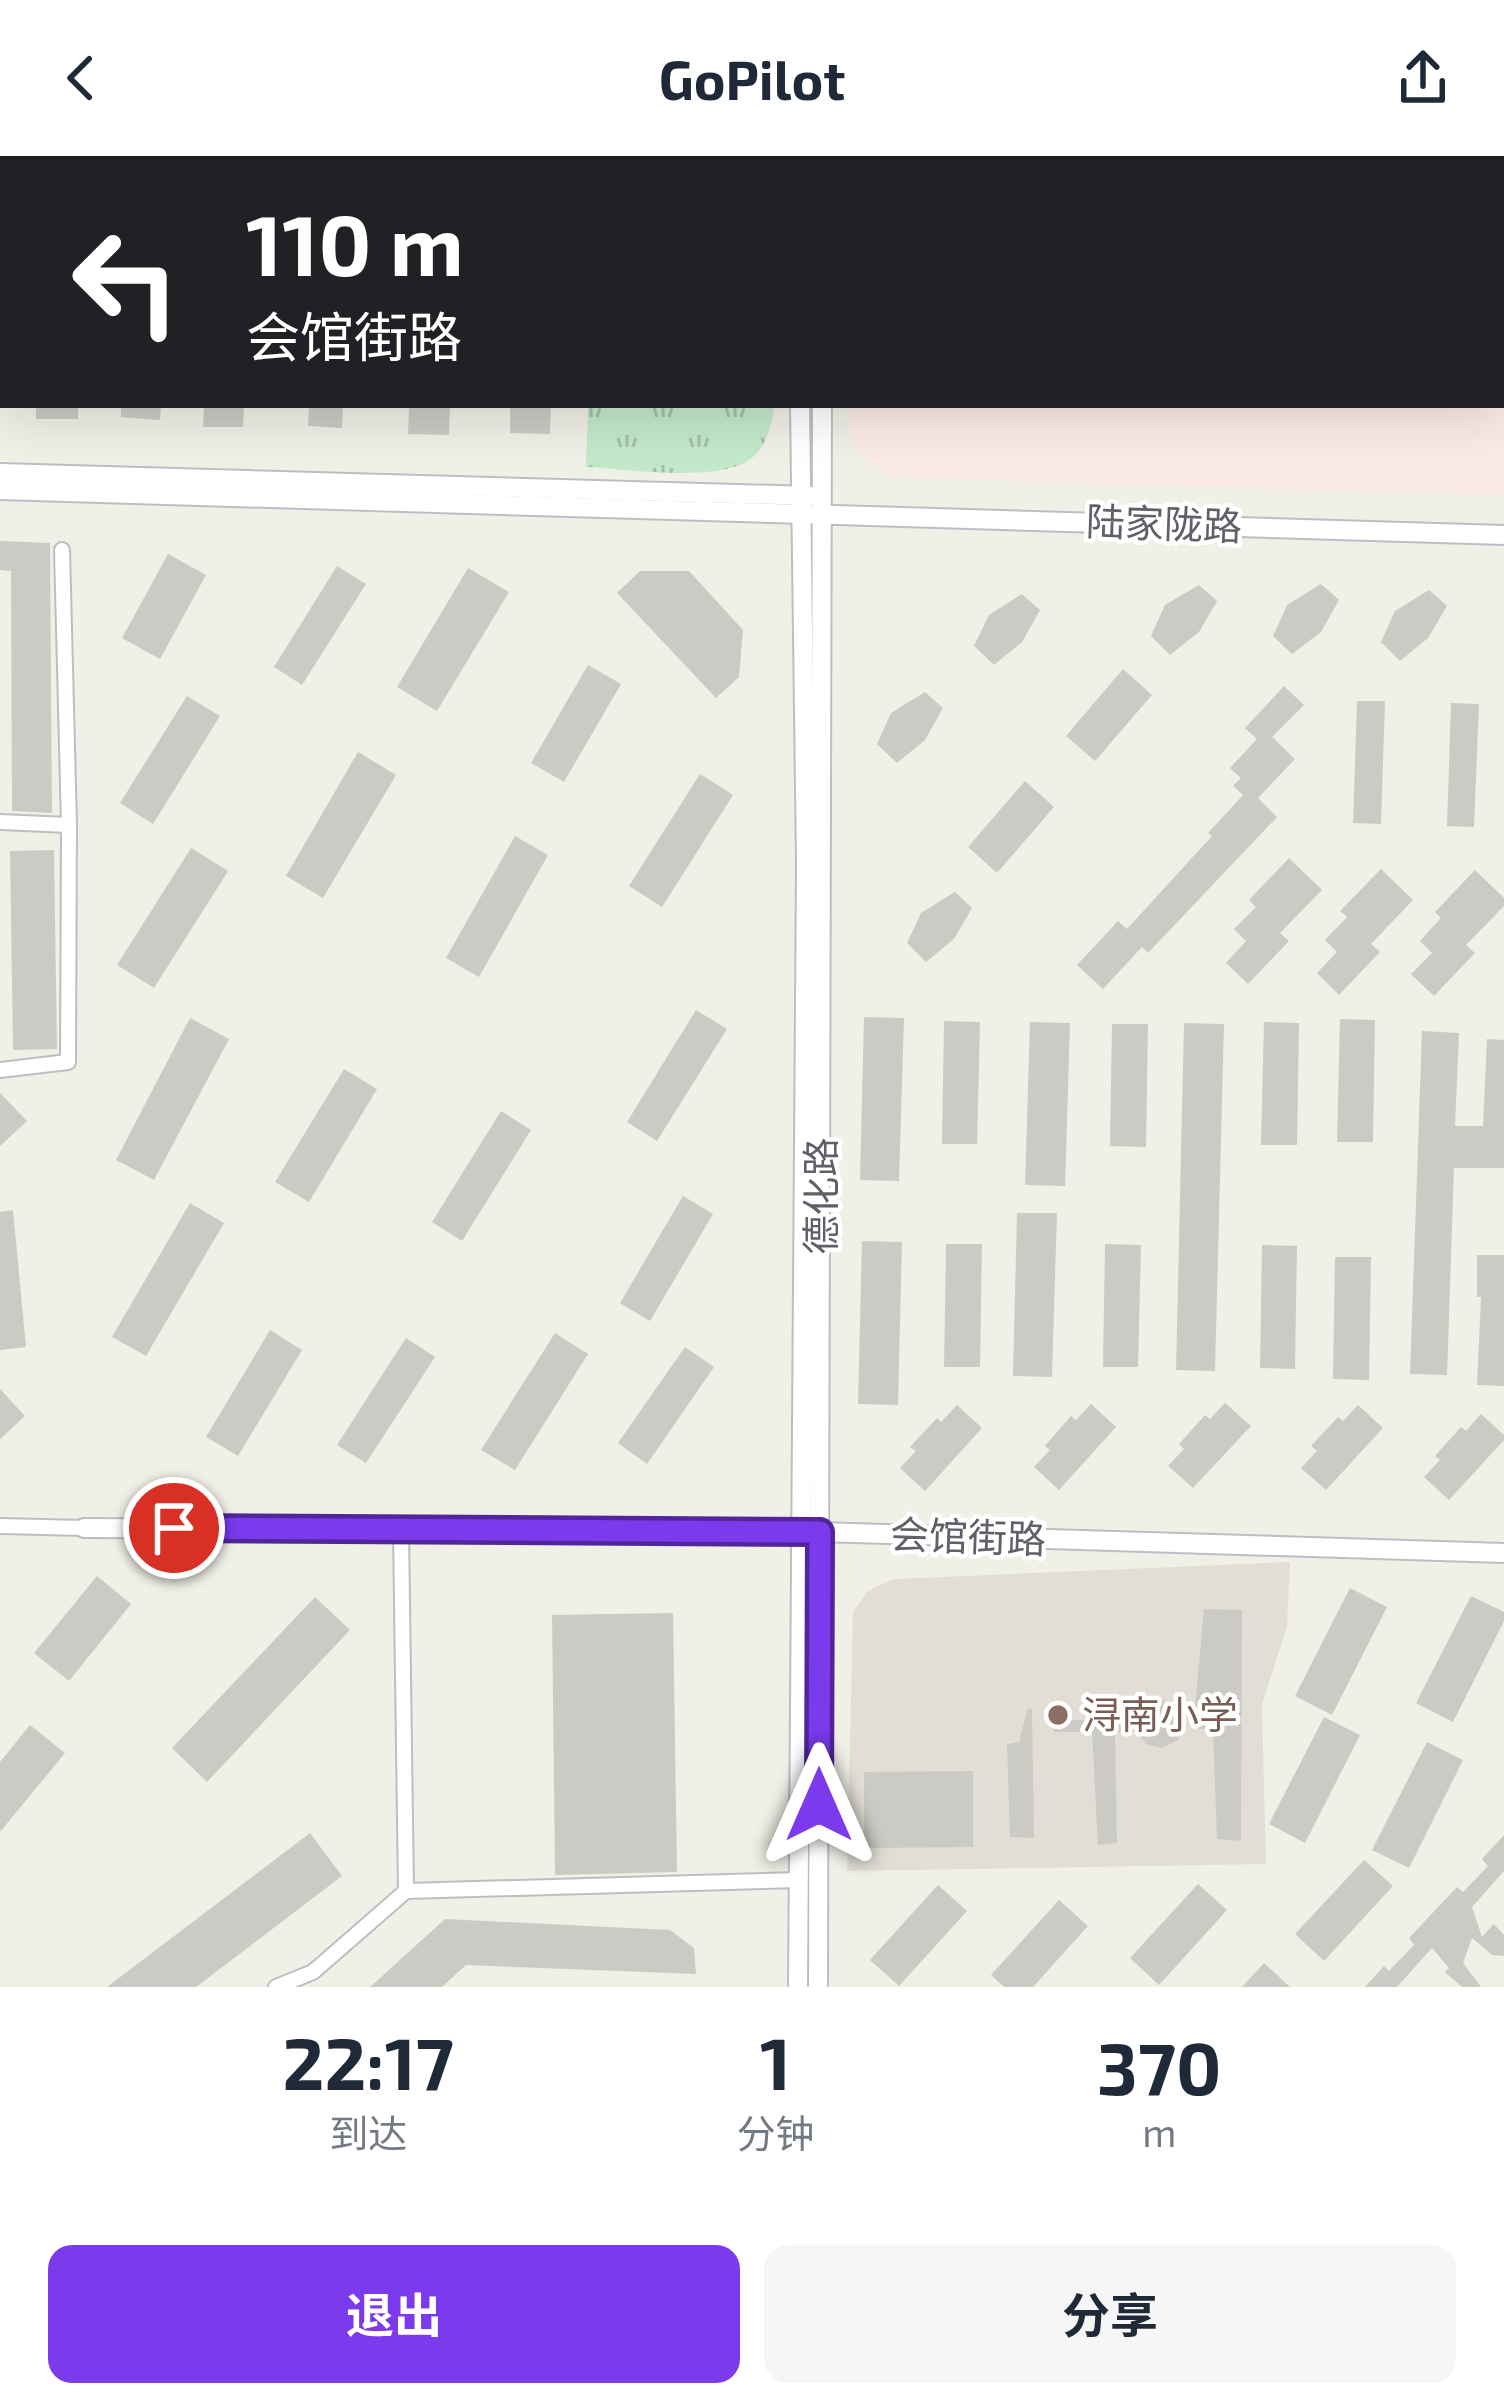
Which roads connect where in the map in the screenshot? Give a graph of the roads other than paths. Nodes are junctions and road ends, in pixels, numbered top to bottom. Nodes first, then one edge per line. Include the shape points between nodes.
1 (800, 408) edge
2 (822, 408) edge
3 (0, 473) edge
4 (0, 490) edge
5 (801, 503) junction
6 (823, 506) junction
7 (1504, 536) edge
8 (62, 550) dead end
9 (0, 822) edge
10 (70, 825) junction
11 (0, 1070) edge
12 (0, 1526) edge
13 (84, 1528) joint
14 (401, 1530) junction
15 (811, 1532) junction
16 (1504, 1553) edge
17 (799, 1880) junction
18 (406, 1891) junction
19 (313, 1972) junction
20 (275, 1987) edge
21 (321, 1987) edge
22 (798, 1987) edge
23 (818, 1987) edge

1 - 5 street, 德化路
2 - 6 street, 德化路
3 - 5 street
4 - 5 street
5 - 6 street, 陆家陇路
5 - 15 street, 德化路
6 - 7 street, 陆家陇路
6 - 15 street, 德化路
8 - 10 street
9 - 10 street
10 - 11 street via 68,1062
12 - 13 street, 会馆街路
13 - 14 street, 会馆街路
14 - 15 street, 会馆街路
14 - 18 street
15 - 16 street, 会馆街路
15 - 17 street, 德化路
15 - 23 street, 德化路
17 - 18 street
17 - 22 street, 德化路
18 - 19 street
19 - 20 street
19 - 21 street

